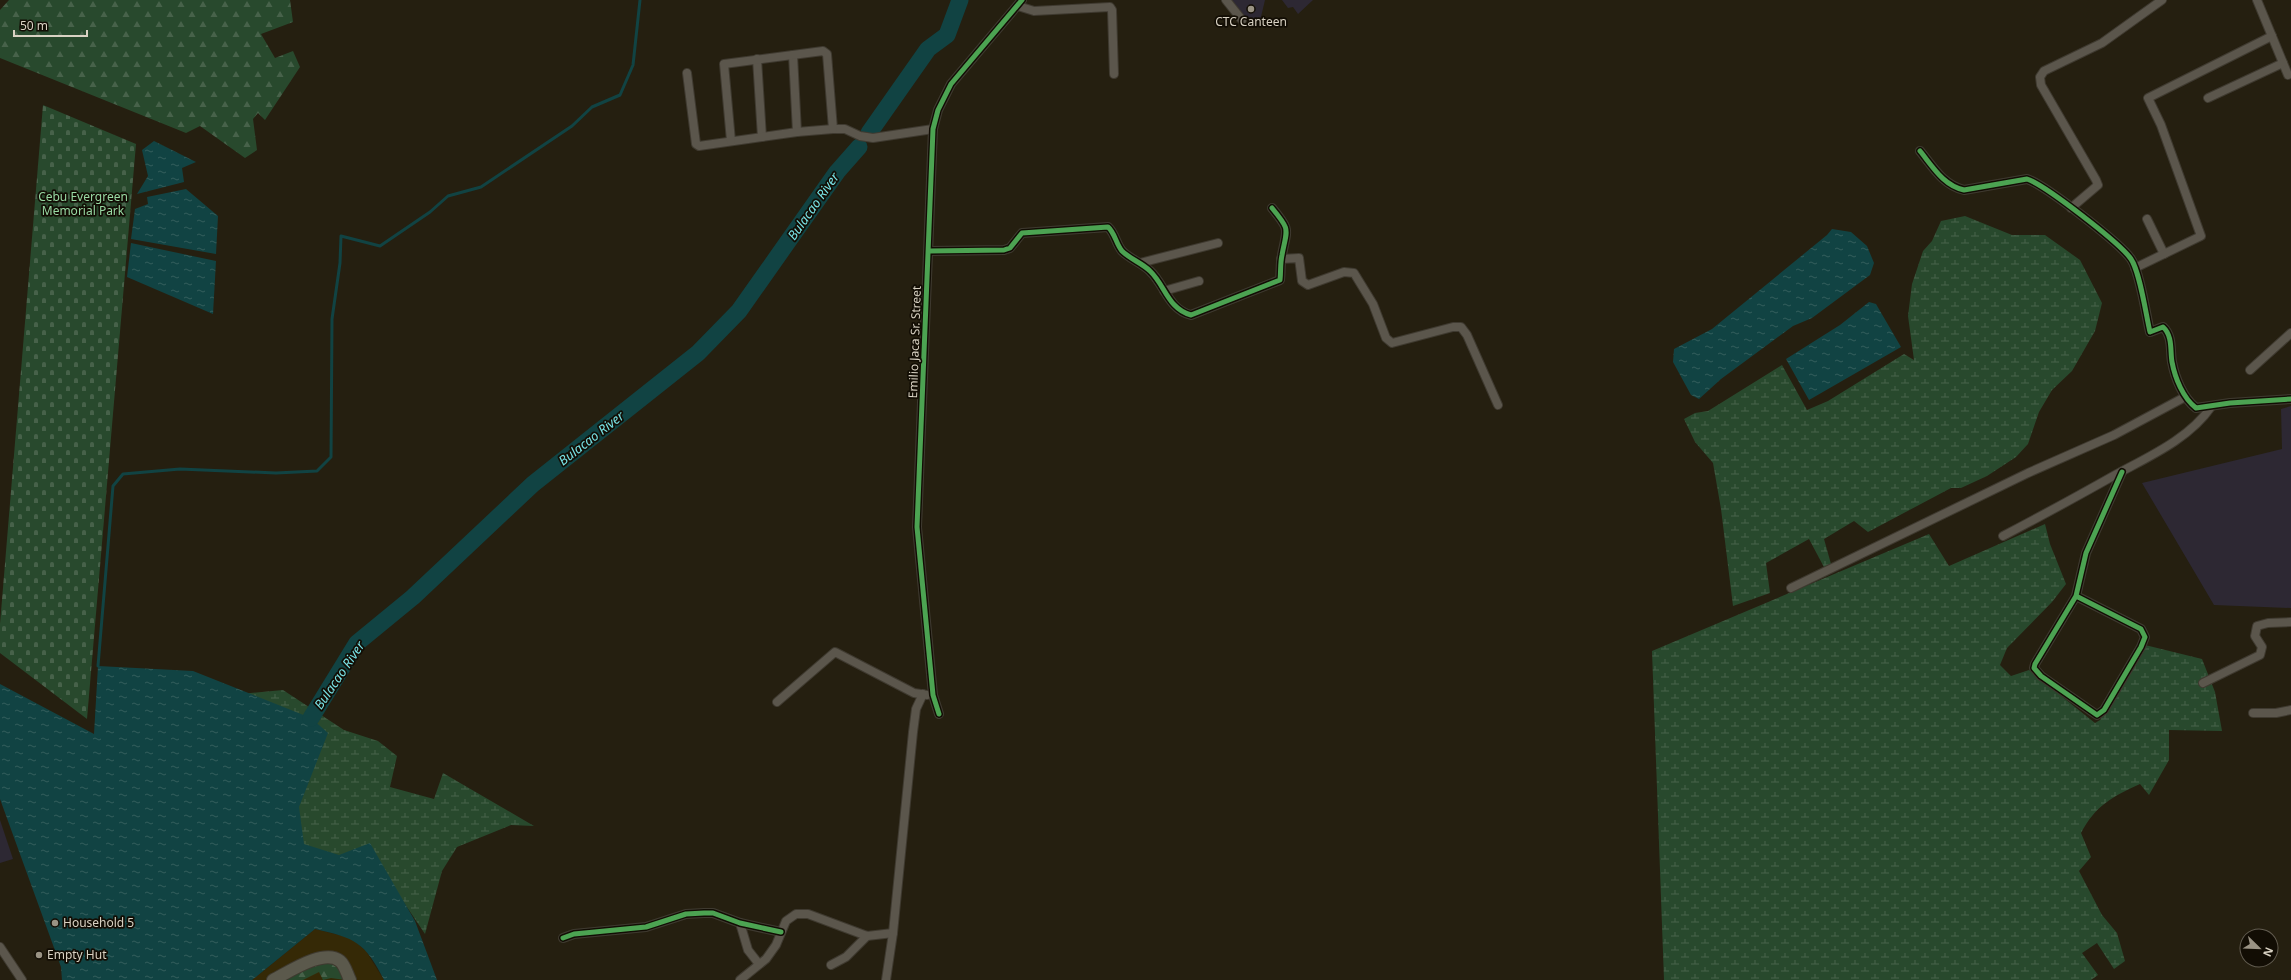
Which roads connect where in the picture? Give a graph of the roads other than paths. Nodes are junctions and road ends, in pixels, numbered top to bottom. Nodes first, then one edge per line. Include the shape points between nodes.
1 (1226, 0) edge
2 (2162, 0) edge
3 (2257, 0) edge
4 (1020, 3) edge
5 (1242, 20) dead end
6 (2272, 36) junction
7 (793, 55) junction
8 (757, 59) junction
9 (2283, 63) junction
10 (687, 73) dead end
11 (1114, 74) dead end
12 (2288, 75) dead end
13 (2208, 98) dead end
14 (833, 129) junction
15 (932, 130) junction
16 (797, 132) junction
17 (762, 137) junction
18 (730, 141) junction
19 (1920, 151) dead end
20 (1272, 208) dead end
21 (2071, 208) junction
22 (2147, 220) dead end
23 (1218, 243) dead end
24 (929, 252) junction
25 (2164, 254) junction
26 (1281, 260) junction
27 (1140, 263) junction
28 (2135, 268) junction
29 (1199, 281) dead end
30 (1164, 292) junction
31 (2290, 336) edge
32 (2250, 370) dead end
33 (2185, 397) junction
34 (2291, 399) edge
35 (1498, 405) dead end
36 (2211, 407) junction
37 (2122, 472) junction
38 (2003, 536) dead end
39 (1790, 588) dead end
40 (2076, 596) junction
41 (2291, 622) edge
42 (2203, 683) dead end
43 (923, 694) junction
44 (933, 695) junction
45 (777, 702) dead end
46 (2291, 710) edge
47 (2253, 713) dead end
48 (939, 714) dead end
49 (740, 923) junction
50 (781, 932) junction
51 (893, 933) junction
52 (867, 936) junction
53 (563, 938) dead end
54 (0, 947) edge
55 (759, 964) junction
56 (831, 965) dead end
57 (22, 980) edge
58 (273, 980) edge
59 (350, 980) edge
60 (740, 980) edge
61 (886, 980) edge

1 - 5 street
2 - 21 street via 2102,43 2044,72 2040,77 2042,85 2098,184
3 - 6 street
4 - 11 street via 1034,11 1110,7
4 - 15 street, Emilio Jaca Sr. Street via 951,84 938,110
6 - 9 street
6 - 25 street via 2148,99 2161,125 2201,236
7 - 8 street
7 - 14 street via 826,52
7 - 16 street
8 - 17 street
8 - 18 street via 724,64
9 - 12 street
9 - 13 street
10 - 18 street via 696,144 701,147
14 - 15 street via 844,129 873,138
14 - 16 street
15 - 24 street, Emilio Jaca Sr. Street
16 - 17 street
17 - 18 street
19 - 21 street via 1944,182 1954,188 1964,190 2027,180 2036,182
20 - 26 street via 1288,233
21 - 28 street via 2126,253
22 - 25 street
23 - 27 street
24 - 27 street via 1004,250 1010,248 1022,233 1103,226 1111,230 1123,252
24 - 44 street, Emilio Jaca Sr. Street via 917,527
25 - 28 street
26 - 30 street via 1280,280 1277,282 1197,314 1186,314 1166,298
26 - 35 street via 1298,258 1302,281 1308,285 1344,272 1354,273 1373,304 1386,338 1392,343 1453,327 1462,327
27 - 30 street via 1150,271
28 - 33 street via 2150,332 2163,327 2166,329 2172,348 2172,362
29 - 30 street
31 - 32 street
33 - 36 street via 2196,408
33 - 39 street via 2114,435 2028,473
34 - 36 street via 2230,403
36 - 37 street via 2203,419 2184,435
37 - 38 street
37 - 40 street via 2086,553
40 - 40 street via 2041,651 2034,668 2048,681 2097,715 2104,710 2145,637 2141,629
41 - 42 street via 2257,626 2255,636 2262,647 2260,655
43 - 44 street
43 - 45 street via 914,693 835,652
43 - 51 street via 916,709 913,732
44 - 48 street, Emilio Jaca Sr. Street
46 - 47 street
49 - 50 street
49 - 53 street via 712,913 692,914 646,927 574,934
49 - 55 street via 748,950
50 - 52 street via 786,921 796,914 808,914
50 - 55 street via 769,954
51 - 52 street
51 - 61 street
52 - 56 street via 846,957
54 - 57 street
55 - 60 street
58 - 59 street via 323,956 332,956 341,961

